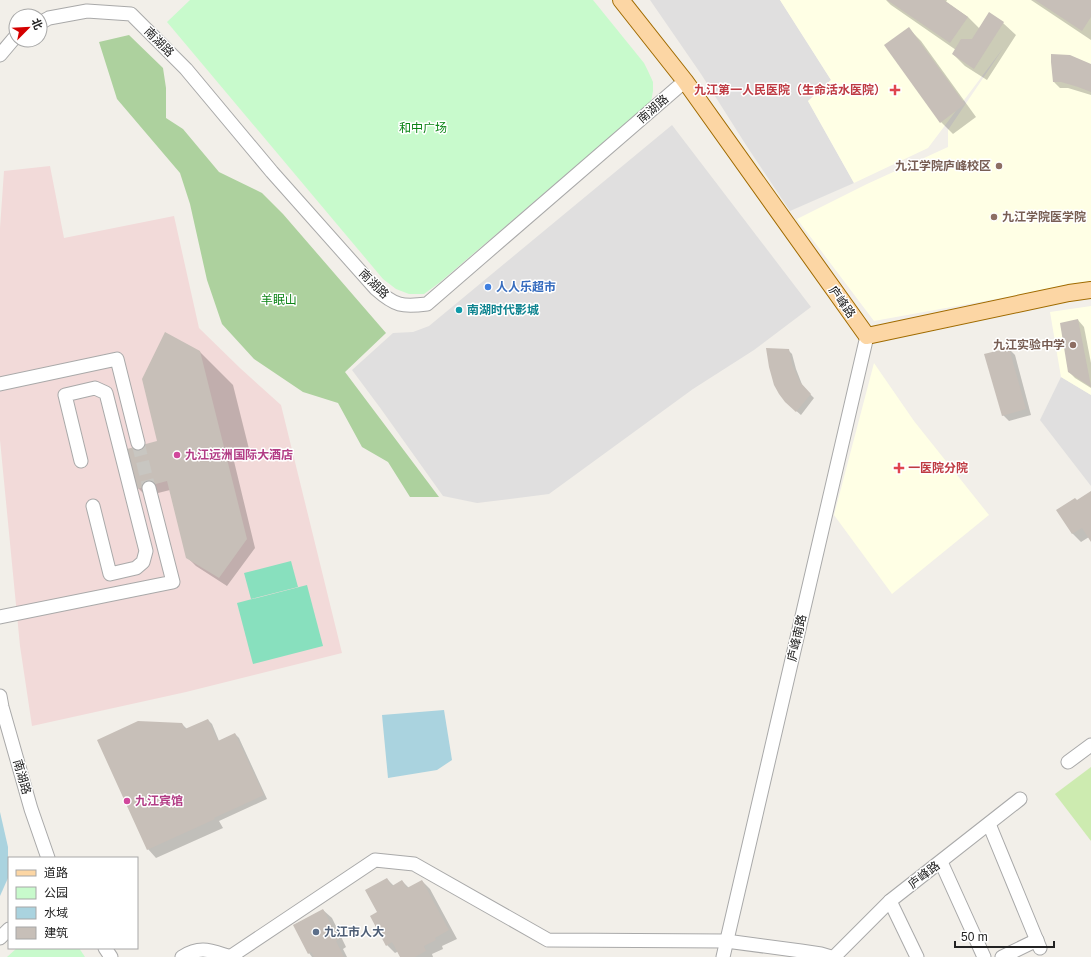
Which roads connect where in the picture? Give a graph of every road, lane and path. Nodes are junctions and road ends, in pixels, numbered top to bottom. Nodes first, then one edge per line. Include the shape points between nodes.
1 (621, 0) edge
2 (48, 19) edge
3 (8, 46) edge
4 (0, 55) edge
5 (685, 81) junction
6 (1091, 290) edge
7 (867, 336) junction
8 (0, 384) edge
9 (124, 389) junction
10 (106, 393) junction
11 (138, 443) tunnel mouth
12 (81, 461) dead end
13 (149, 488) tunnel mouth
14 (93, 506) dead end
15 (164, 547) junction
16 (146, 551) junction
17 (0, 617) edge
18 (0, 696) edge
19 (1091, 745) edge
20 (1068, 762) dead end
21 (1020, 799) dead end
22 (989, 824) junction
23 (48, 857) edge
24 (941, 862) junction
25 (890, 901) junction
26 (8, 930) edge
27 (0, 938) edge
28 (726, 941) junction
29 (182, 957) edge
30 (230, 957) edge
31 (723, 957) edge
32 (832, 957) edge
33 (917, 957) edge
34 (984, 957) edge
35 (1002, 957) edge

1 - 5 main road
2 - 5 street, 南湖路 via 87,11 131,14 186,69 272,172 376,289 388,299 411,306 427,304
3 - 4 street
5 - 7 main road, 庐峰路
6 - 7 main road
7 - 28 street, 庐峰南路
8 - 9 street via 117,360
9 - 10 street
9 - 11 street
10 - 12 street via 95,388 65,395
10 - 16 street
13 - 15 street
14 - 16 street via 110,574 136,568 143,562
15 - 16 street
15 - 17 street via 173,582
18 - 23 street, 南湖路
19 - 20 street
21 - 22 street, 庐峰路
22 - 24 street, 庐峰路
22 - 35 street via 1038,944
24 - 25 street, 庐峰路
24 - 34 street
25 - 32 street, 庐峰路
25 - 33 street
26 - 27 street
28 - 30 street via 548,940 414,864 375,860
28 - 31 street, 庐峰南路
28 - 32 street via 801,950
29 - 30 street via 197,950 209,950

